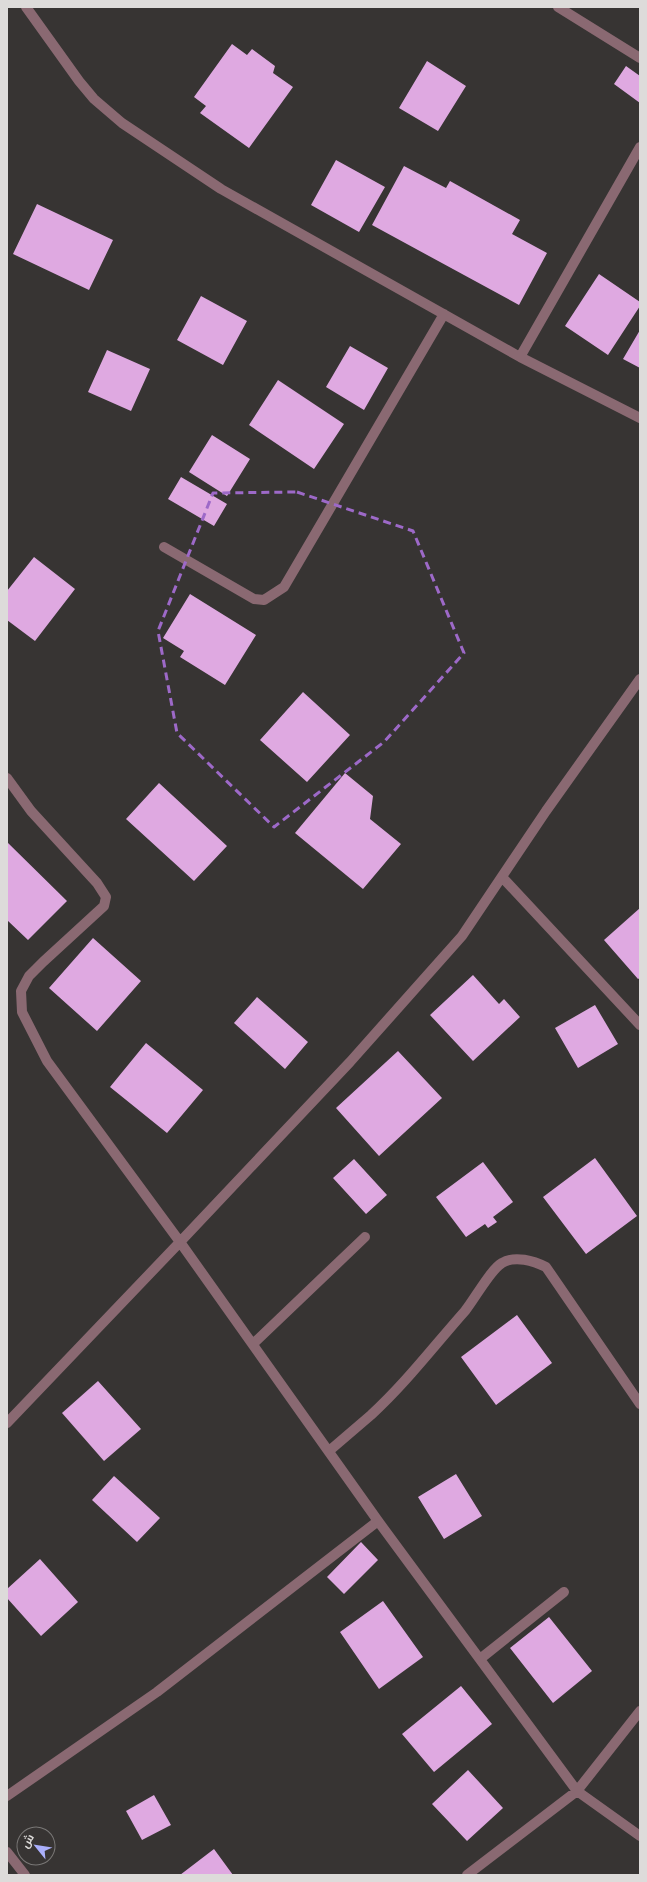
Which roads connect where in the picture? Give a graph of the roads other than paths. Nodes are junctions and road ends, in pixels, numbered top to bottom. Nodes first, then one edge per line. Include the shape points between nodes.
1 (26, 7) edge
2 (558, 7) edge
3 (640, 58) edge
4 (640, 147) edge
5 (444, 314) junction
6 (520, 357) junction
7 (640, 418) edge
8 (164, 547) dead end
9 (640, 679) edge
10 (7, 778) edge
11 (502, 877) junction
12 (640, 1025) edge
13 (365, 1237) dead end
14 (180, 1242) junction
15 (253, 1344) junction
16 (640, 1404) edge
17 (7, 1422) edge
18 (329, 1451) junction
19 (378, 1521) junction
20 (564, 1592) dead end
21 (480, 1659) junction
22 (640, 1711) edge
23 (577, 1791) junction
24 (7, 1796) edge
25 (640, 1836) edge
26 (7, 1852) edge
27 (25, 1875) edge
28 (467, 1875) edge

1 - 5 street via 79,81 94,99 122,123 221,189
2 - 3 street
4 - 6 street
5 - 6 street
5 - 8 street via 284,587 264,600 254,599
6 - 7 street
9 - 11 street
10 - 14 street via 31,811 97,883 106,897 104,906 29,976 21,991 22,1012 47,1061
11 - 12 street
11 - 14 street via 462,936 350,1062
13 - 15 street
14 - 15 street
14 - 17 street
15 - 18 street
16 - 18 street via 546,1267 535,1262 512,1260 501,1263 469,1306 409,1375 372,1414
18 - 19 street
19 - 21 street
19 - 24 street via 158,1692
20 - 21 street
21 - 23 street
22 - 23 street
23 - 25 street
23 - 28 street
26 - 27 street

